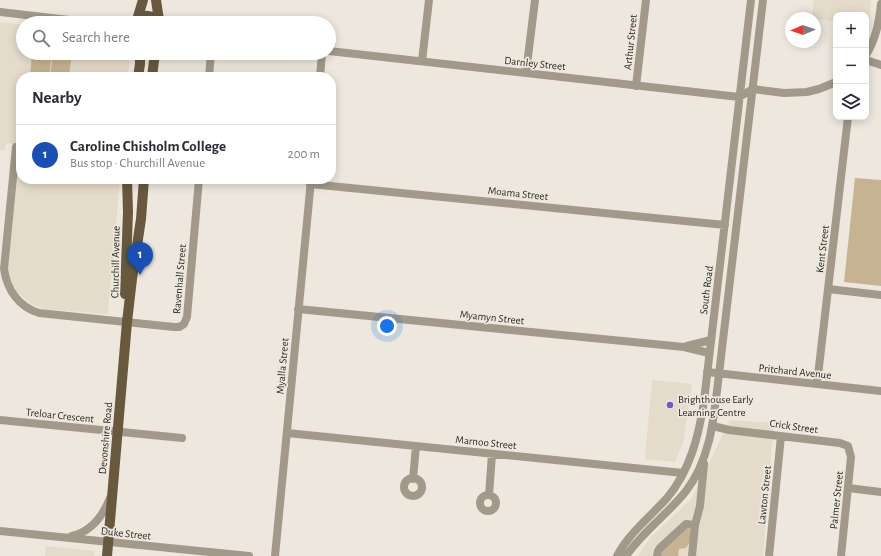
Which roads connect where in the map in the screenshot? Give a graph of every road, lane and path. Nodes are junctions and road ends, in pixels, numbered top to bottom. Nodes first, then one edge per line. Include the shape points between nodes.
1 (143, 0) edge
2 (156, 0) edge
3 (429, 0) edge
4 (535, 0) edge
5 (646, 0) edge
6 (751, 0) edge
7 (763, 0) edge
8 (881, 4) edge
9 (0, 12) edge
10 (35, 16) edge
11 (138, 16) edge
12 (159, 16) edge
13 (869, 49) edge
14 (336, 52) edge
15 (140, 60) edge
16 (154, 60) edge
17 (210, 60) edge
18 (321, 60) edge
19 (422, 61) junction
20 (869, 61) edge
21 (881, 65) edge
22 (139, 72) edge
23 (153, 72) edge
24 (209, 72) edge
25 (320, 72) edge
26 (526, 73) junction
27 (833, 83) edge
28 (636, 86) junction
29 (753, 90) junction
30 (740, 97) junction
31 (848, 120) edge
32 (16, 147) dead end
33 (127, 184) edge
34 (144, 184) edge
35 (199, 184) edge
36 (310, 184) edge
37 (336, 184) edge
38 (724, 225) junction
39 (828, 289) junction
40 (881, 295) edge
41 (298, 309) junction
42 (127, 322) junction
43 (711, 340) junction
44 (684, 347) junction
45 (709, 354) junction
46 (707, 372) junction
47 (719, 374) junction
48 (817, 384) junction
49 (881, 391) edge
50 (0, 420) edge
51 (713, 426) junction
52 (117, 432) junction
53 (287, 433) junction
54 (781, 436) junction
55 (182, 438) dead end
56 (416, 446) junction
57 (848, 446) joint
58 (492, 454) junction
59 (704, 459) junction
60 (683, 473) junction
61 (413, 479) dead end
62 (848, 488) junction
63 (112, 492) junction
64 (881, 492) edge
65 (489, 495) dead end
66 (695, 525) junction
67 (0, 531) edge
68 (68, 537) junction
69 (108, 542) junction
70 (107, 556) edge
71 (249, 556) edge
72 (275, 556) edge
73 (617, 556) edge
74 (626, 556) edge
75 (657, 556) edge
76 (692, 556) edge
77 (769, 556) edge
78 (841, 556) edge

1 - 11 main road
2 - 12 main road
3 - 19 street
4 - 26 street
5 - 28 street, Arthur Street
6 - 30 street, South Road
7 - 29 street, South Road
8 - 13 street via 878,28
9 - 10 street
14 - 19 street, Darnley Street
15 - 22 main road
16 - 23 main road
17 - 24 street
18 - 25 street
19 - 26 street, Darnley Street
20 - 21 street
26 - 28 street, Darnley Street
27 - 29 street via 819,90 798,93
28 - 30 street, Darnley Street
29 - 30 street
29 - 47 street, South Road
30 - 38 street, South Road
31 - 39 street, Kent Street
32 - 42 street, Ravenhall Street via 4,259 5,278 14,297 39,313
33 - 42 main road, Churchill Avenue via 124,287
34 - 42 main road, Churchill Avenue
35 - 42 street, Ravenhall Street via 186,321 178,327
36 - 41 street, Myalla Street
37 - 38 street, Moama Street
38 - 43 street, South Road
39 - 40 street
39 - 48 street, Kent Street
41 - 44 street, Myamyn Street
41 - 53 street, Myalla Street
42 - 52 main road, Devonshire Road
43 - 44 street, Myamyn Street
43 - 45 street, South Road
44 - 45 street, Myamyn Street
45 - 46 street, South Road
46 - 47 street, Pritchard Avenue
46 - 60 street, South Road via 699,428
47 - 48 street, Pritchard Avenue
47 - 51 street, South Road
48 - 49 street, Pritchard Avenue
50 - 52 street, Treloar Crescent
51 - 54 street, Crick Street
51 - 59 street, South Road
52 - 55 street, Treloar Crescent
52 - 63 main road, Devonshire Road
53 - 56 street, Marnoo Street
53 - 72 street, Myalla Street
54 - 57 street, Crick Street via 840,442
54 - 77 street, Lawton Street
56 - 58 street, Marnoo Street
56 - 61 street
57 - 62 street, Palmer Street via 851,457
58 - 60 street, Marnoo Street
58 - 65 street
59 - 66 street, South Road via 700,506
59 - 74 street, South Road via 687,490 634,544
60 - 73 street, South Road via 675,487 629,538
62 - 64 street
62 - 78 street, Palmer Street
63 - 68 street via 106,508 90,528
63 - 69 main road, Devonshire Road
66 - 75 street via 686,524 660,548
66 - 76 street, South Road
67 - 68 street, Duke Street
68 - 69 street, Duke Street
69 - 70 main road, Devonshire Road
69 - 71 street, Duke Street

